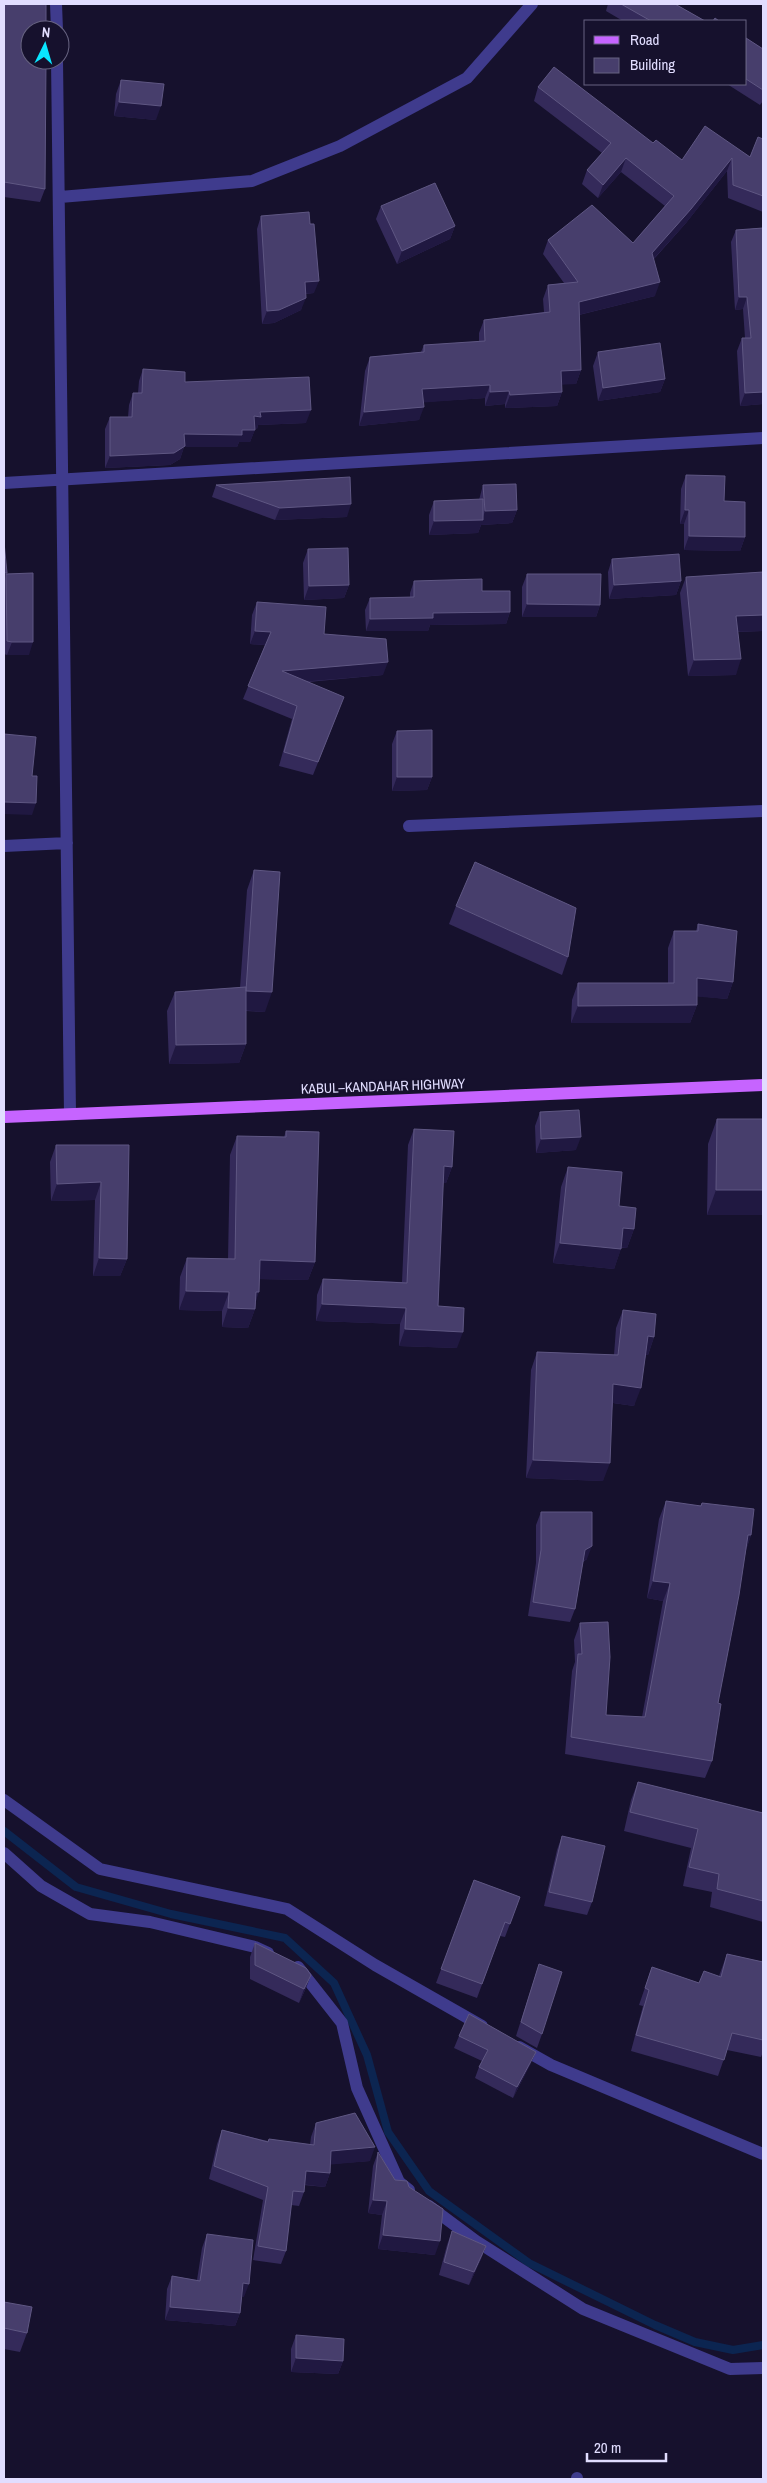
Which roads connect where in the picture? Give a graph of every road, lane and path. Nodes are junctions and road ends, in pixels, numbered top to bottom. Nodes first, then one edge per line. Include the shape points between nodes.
1 (56, 4) edge
2 (532, 4) edge
3 (57, 20) edge
4 (57, 70) edge
5 (60, 197) junction
6 (763, 438) edge
7 (63, 479) junction
8 (4, 483) edge
9 (763, 811) edge
10 (409, 826) dead end
11 (67, 844) junction
12 (4, 846) edge
13 (763, 1085) edge
14 (70, 1114) junction
15 (4, 1117) edge
16 (4, 1800) edge
17 (4, 1853) edge
18 (763, 2154) edge
19 (763, 2368) edge

1 - 3 street
2 - 5 street via 467,78 340,146 252,181
4 - 5 street
5 - 7 street
6 - 7 street
7 - 8 street
7 - 11 street
9 - 10 street
11 - 12 street
11 - 14 street
13 - 14 main road, KABUL–KANDAHAR HIGHWAY
14 - 15 main road, KABUL–KANDAHAR HIGHWAY
16 - 18 street via 100,1869 287,1909 374,1965 551,2065
17 - 19 street via 41,1886 90,1914 178,1929 255,1947 301,1968 342,2023 357,2088 399,2182 476,2241 583,2309 730,2369

